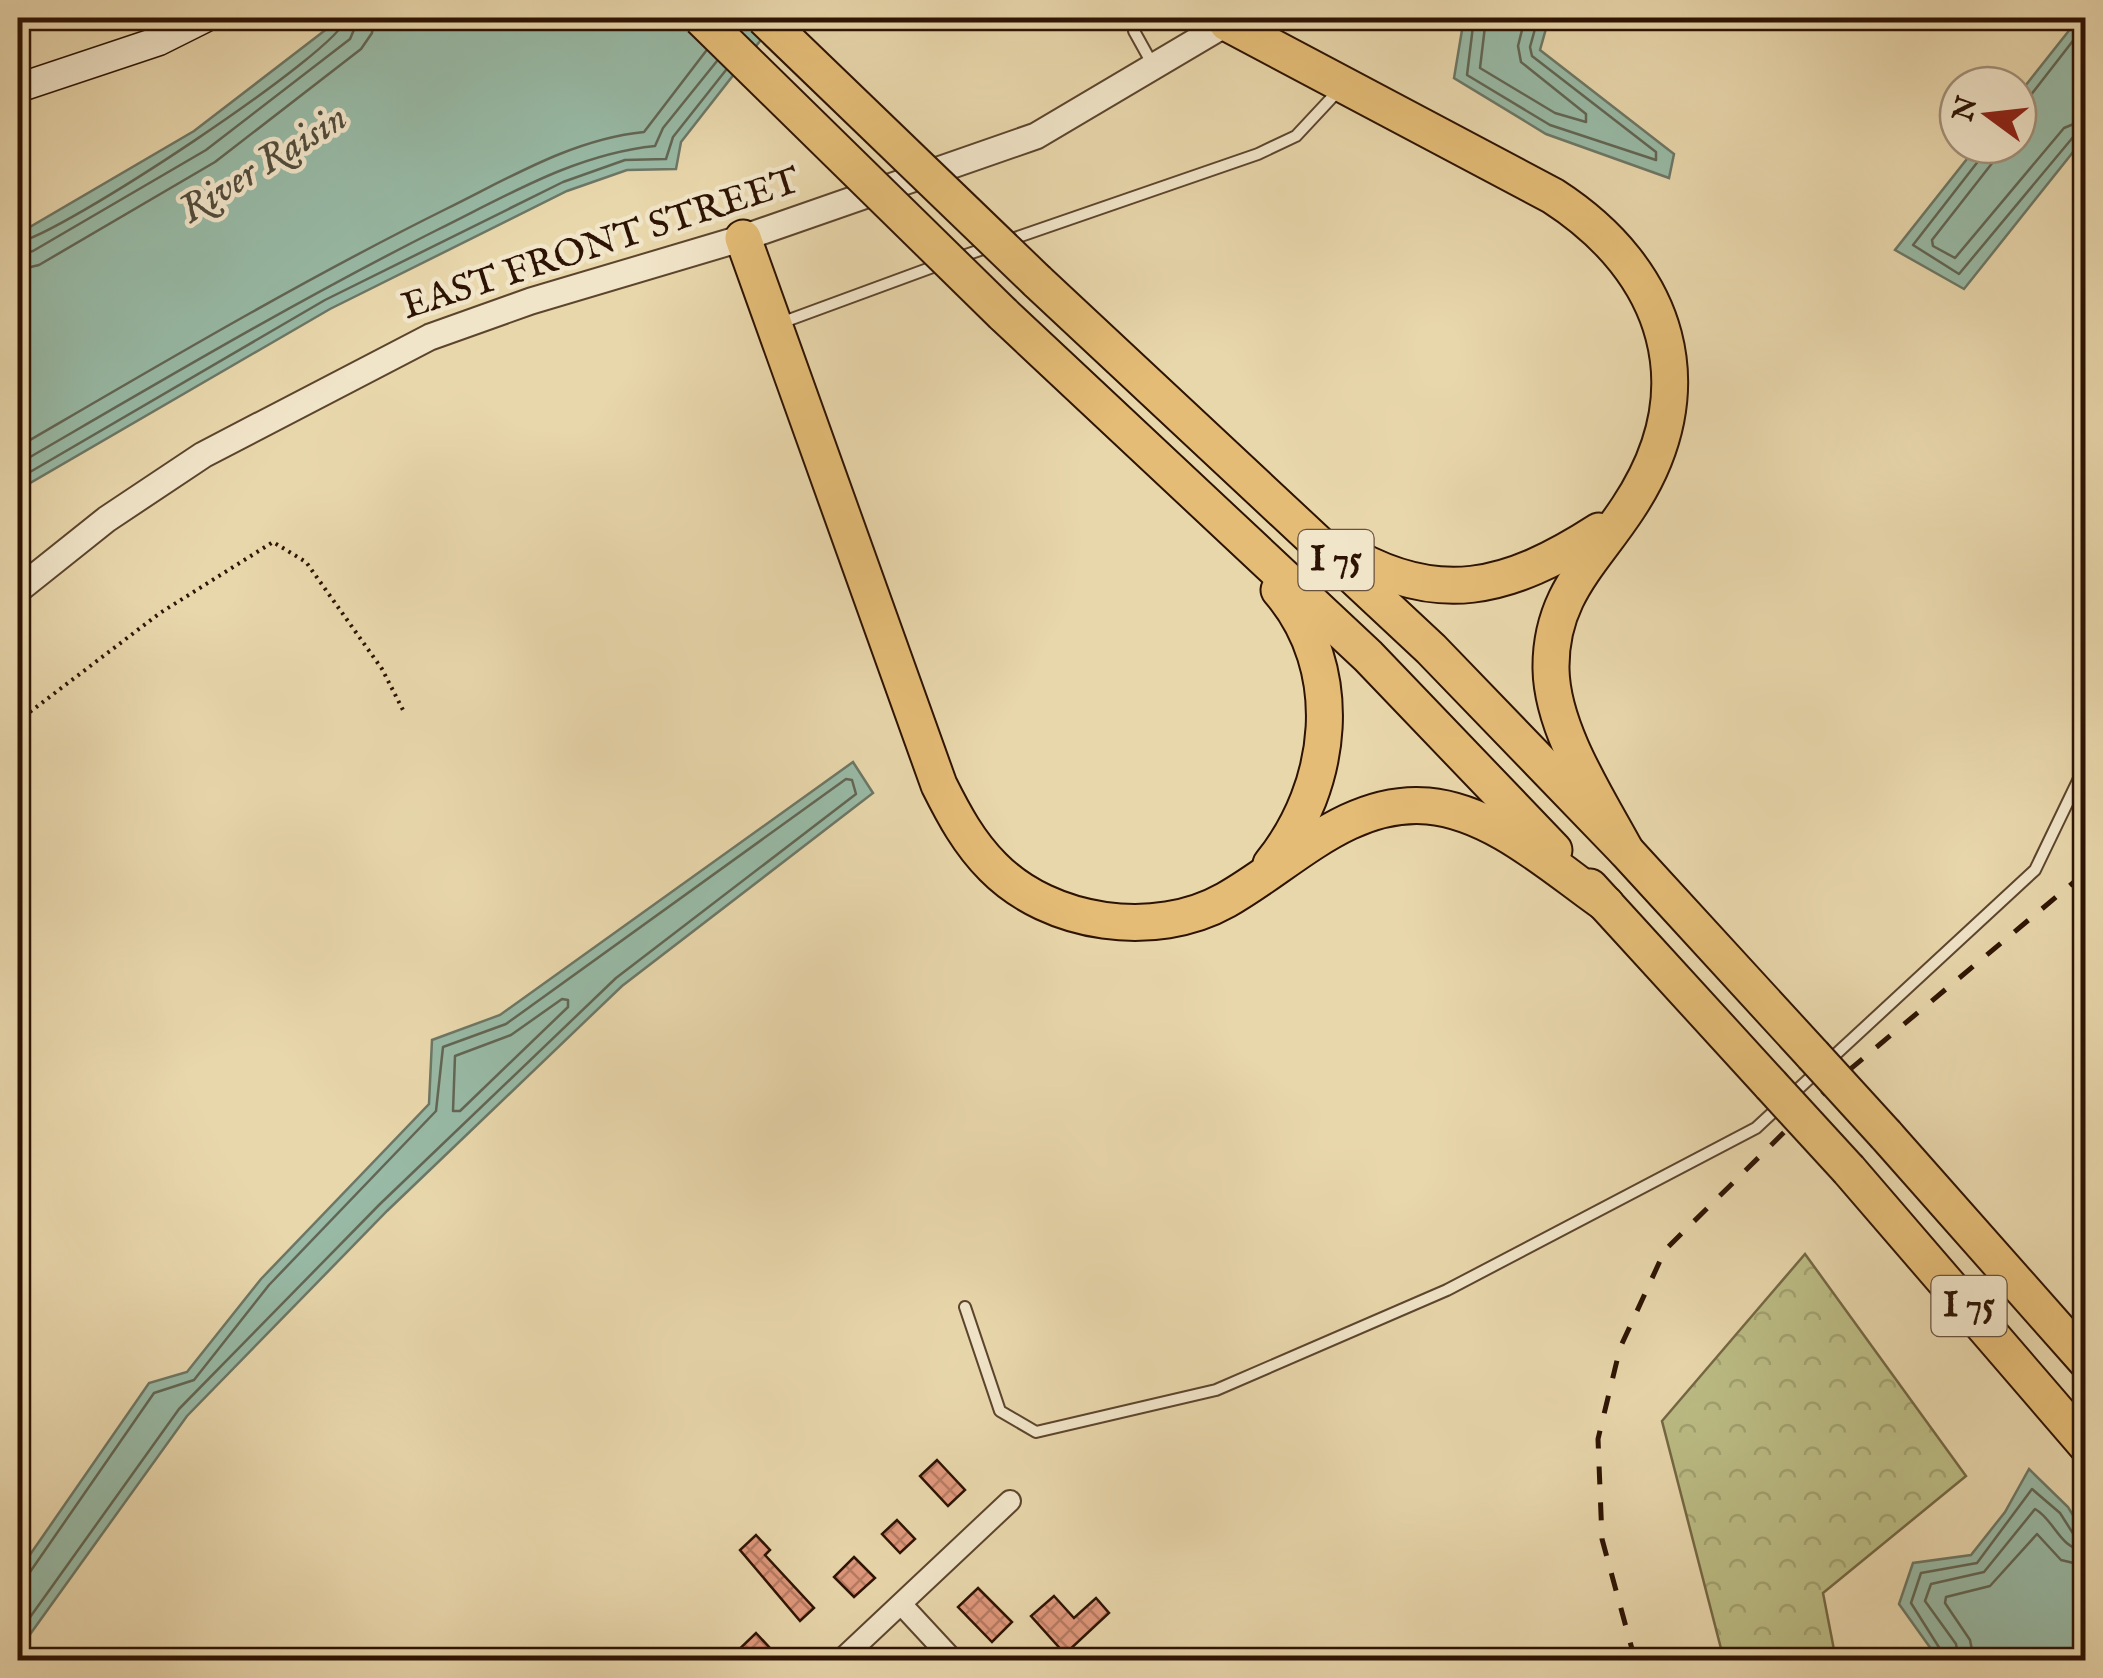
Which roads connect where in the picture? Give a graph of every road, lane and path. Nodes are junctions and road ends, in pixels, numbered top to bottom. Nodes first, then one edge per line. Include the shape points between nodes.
1 (205, 18) edge
2 (700, 18) edge
3 (764, 18) edge
4 (1142, 18) edge
5 (1230, 20) edge
6 (1155, 68) junction
7 (1342, 84) junction
8 (18, 88) edge
9 (743, 238) junction
10 (773, 326) junction
11 (1255, 483) junction
12 (1203, 502) junction
13 (1627, 510) junction
14 (18, 590) edge
15 (403, 710) dead end
16 (18, 721) edge
17 (2086, 764) edge
18 (1626, 851) junction
19 (1259, 878) junction
20 (1606, 904) junction
21 (965, 1307) dead end
22 (2086, 1361) edge
23 (2086, 1445) edge
24 (1010, 1501) dead end
25 (902, 1605) junction
26 (841, 1660) edge
27 (953, 1660) edge

1 - 8 main road via 159,42
2 - 12 highway, I 75, bridge
3 - 11 highway, I 75, bridge
4 - 6 lane via 1136,41
5 - 6 street, EAST FRONT STREET
5 - 7 highway
6 - 9 street, EAST FRONT STREET via 1036,136
7 - 10 lane via 1296,136 1258,154
7 - 13 highway via 1554,196 1622,251 1649,293 1666,338 1672,384 1667,429
9 - 10 highway
9 - 14 street, EAST FRONT STREET via 532,300 363,368 202,455
10 - 19 highway via 938,785 965,836 996,870 1034,895 1079,915 1131,925 1223,902
11 - 13 highway via 1354,558 1402,576 1460,585 1517,577 1551,562
11 - 18 highway, I 75
12 - 19 highway via 1300,620 1324,691 1324,740 1308,802
12 - 20 highway, I 75 via 1368,656
13 - 18 highway via 1577,574 1560,612 1551,672 1571,749
15 - 16 path via 306,562 273,542 146,623
17 - 21 lane via 2035,870 1756,1128 1446,1290 1216,1390 1036,1432 1000,1411
18 - 22 highway, I 75, bridge
19 - 20 highway via 1338,825 1427,806 1472,816
20 - 23 highway, I 75, bridge via 1849,1170
24 - 25 street
25 - 26 street
25 - 27 street

